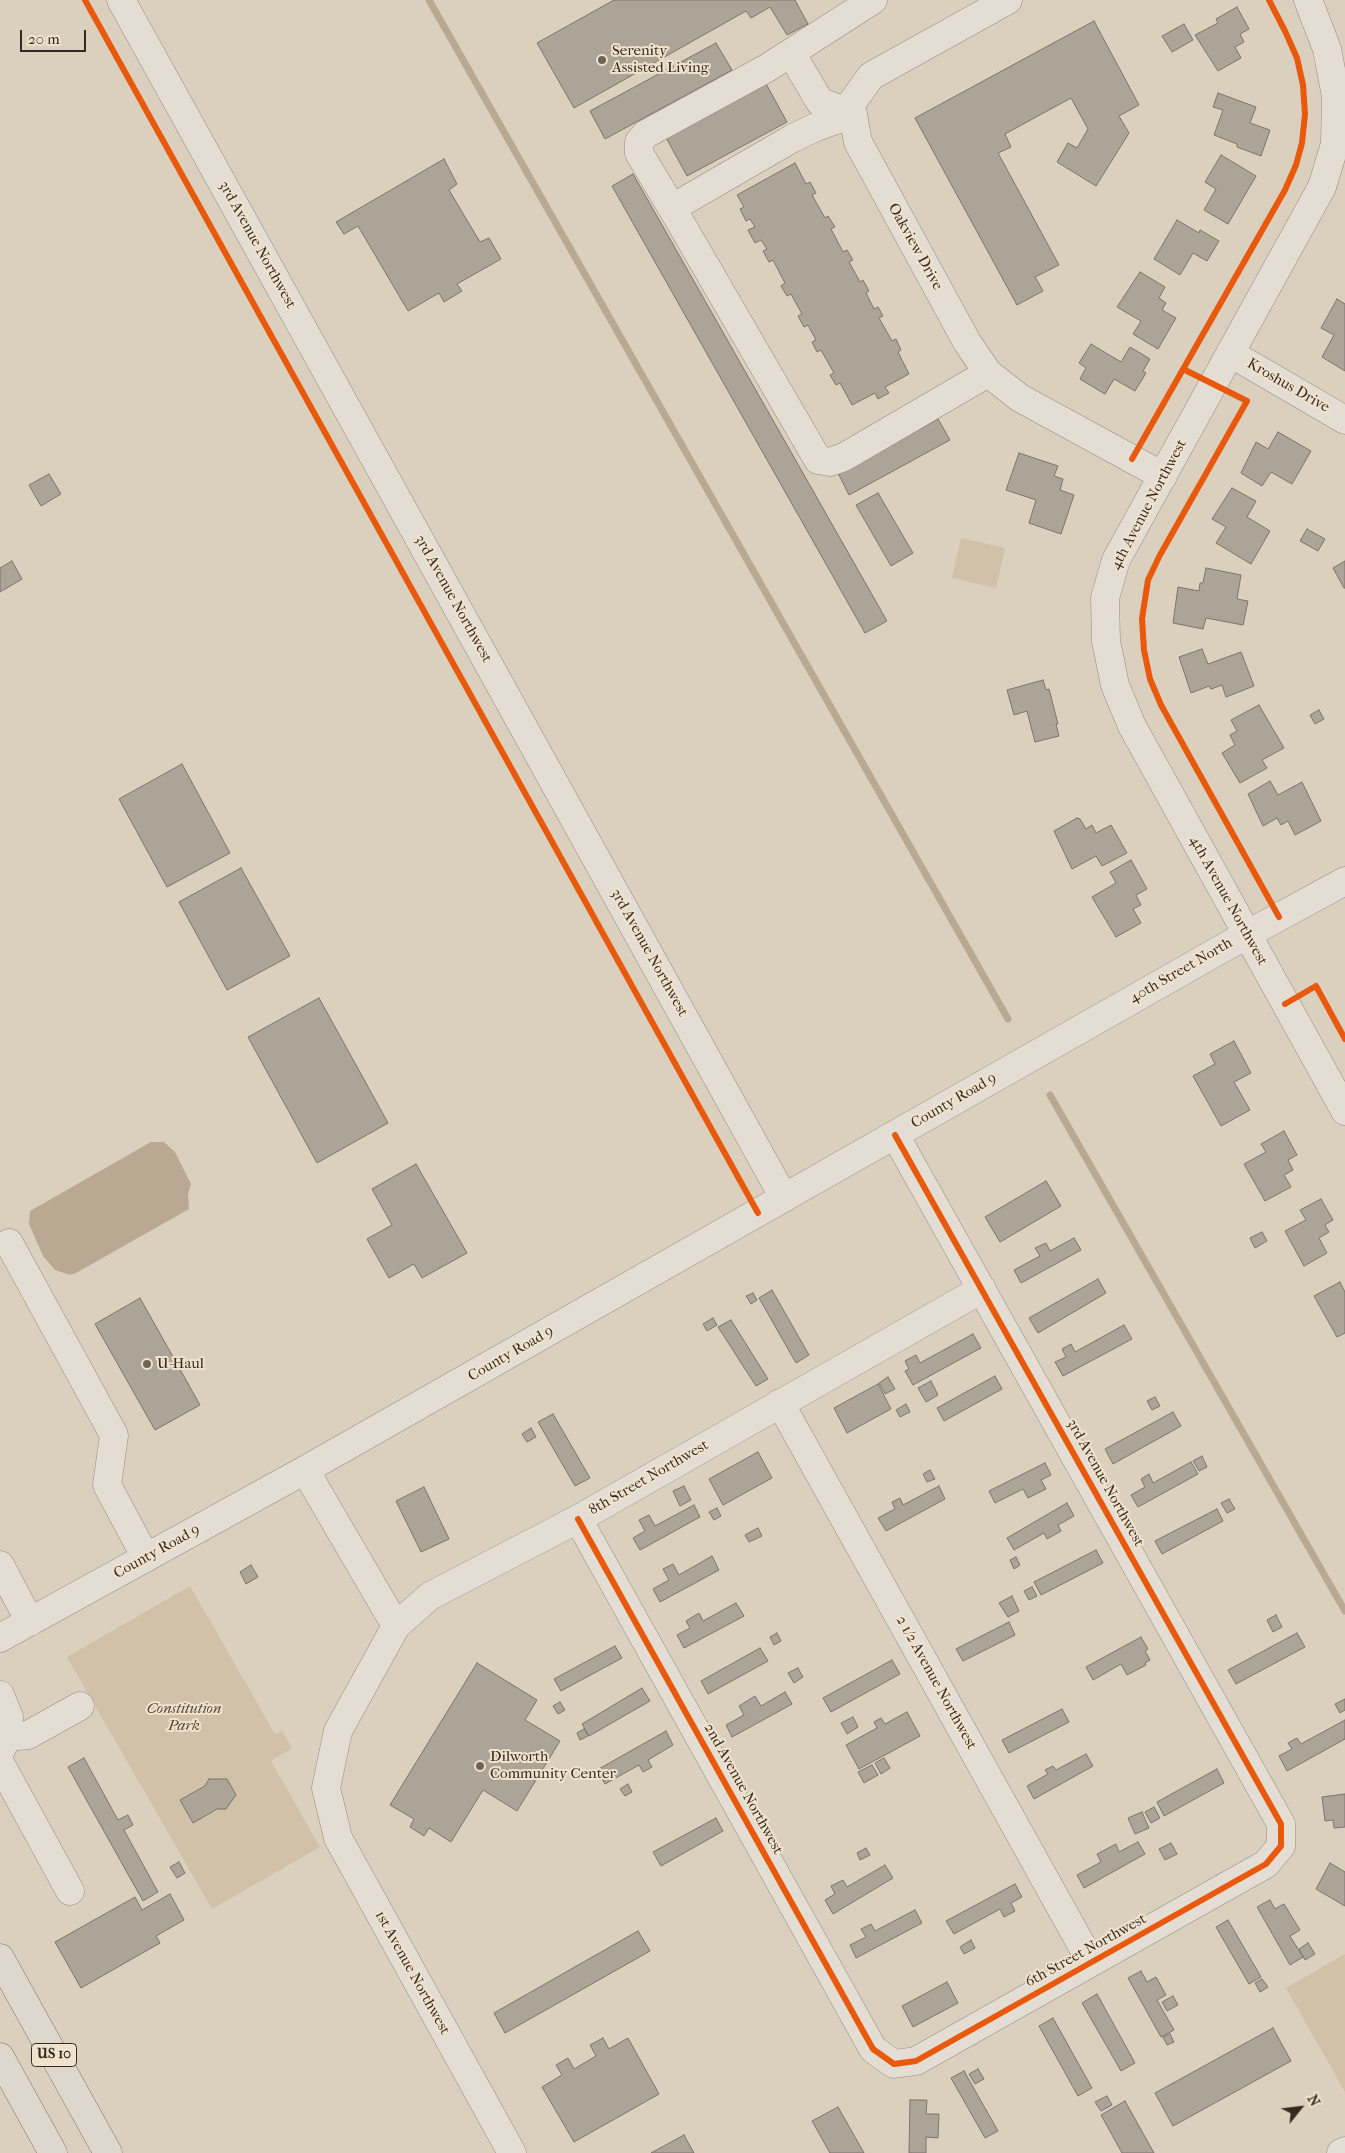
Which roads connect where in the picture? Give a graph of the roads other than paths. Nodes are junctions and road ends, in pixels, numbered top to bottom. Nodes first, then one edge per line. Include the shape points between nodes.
1 (121, 0) edge
2 (873, 0) edge
3 (1008, 0) edge
4 (1308, 0) edge
5 (791, 53) junction
6 (853, 114) junction
7 (672, 208) junction
8 (1230, 353) junction
9 (988, 373) junction
10 (1345, 420) edge
11 (1162, 476) junction
12 (1345, 881) edge
13 (1246, 935) junction
14 (1019, 1064) joint
15 (1345, 1111) edge
16 (895, 1135) junction
17 (784, 1198) junction
18 (9, 1243) dead end
19 (982, 1289) junction
20 (780, 1403) junction
21 (305, 1470) junction
22 (578, 1519) junction
23 (146, 1558) junction
24 (0, 1566) edge
25 (30, 1622) junction
26 (396, 1626) junction
27 (0, 1638) edge
28 (0, 1695) edge
29 (80, 1706) dead end
30 (2, 1750) edge
31 (326, 1788) joint
32 (1282, 1846) joint
33 (70, 1890) dead end
34 (0, 1958) edge
35 (1091, 1962) junction
36 (0, 2057) edge
37 (894, 2064) joint
38 (1345, 2151) edge
39 (53, 2153) edge
40 (108, 2153) edge
41 (512, 2153) edge
42 (1341, 2153) edge

1 - 17 street, 3rd Avenue Northwest
2 - 5 street
3 - 6 street, Oakview Drive via 871,76 851,104
4 - 8 street, 4th Avenue Northwest via 1326,48 1336,96 1335,144 1322,187
5 - 6 street via 820,102
5 - 7 street via 646,134 639,142 639,153
6 - 7 street via 793,138
6 - 9 street, Oakview Drive via 858,142 967,342
7 - 9 street via 818,460 830,462 844,457
8 - 10 street, Kroshus Drive
8 - 11 street, 4th Avenue Northwest
9 - 11 street, Oakview Drive via 1020,398
11 - 13 street, 4th Avenue Northwest via 1116,560 1105,598 1106,641 1115,685 1132,726
12 - 13 street, 40th Street North
13 - 14 street, 40th Street North
13 - 15 street, 4th Avenue Northwest
14 - 16 street, County Road 9
16 - 17 street, County Road 9
16 - 19 street, 3rd Avenue Northwest
17 - 21 street, County Road 9
18 - 23 street via 114,1435 107,1485
19 - 20 street, 8th Street Northwest
19 - 32 street, 3rd Avenue Northwest via 1281,1824
20 - 22 street, 8th Street Northwest
20 - 35 street, 2 1/2 Avenue Northwest
21 - 23 street, County Road 9
21 - 26 street
22 - 26 street, 8th Street Northwest via 430,1596
22 - 37 street, 2nd Avenue Northwest via 873,2049
23 - 25 street, County Road 9
24 - 25 street
25 - 27 street, County Road 9
26 - 31 street, 8th Street Northwest via 338,1731
28 - 30 street via 9,1717
29 - 30 street
30 - 33 street
31 - 41 street, 1st Avenue Northwest via 338,1838
32 - 35 street, 6th Street Northwest via 1266,1864
34 - 40 main road, US 10
35 - 37 street, 6th Street Northwest via 916,2061
36 - 39 main road
38 - 42 street

